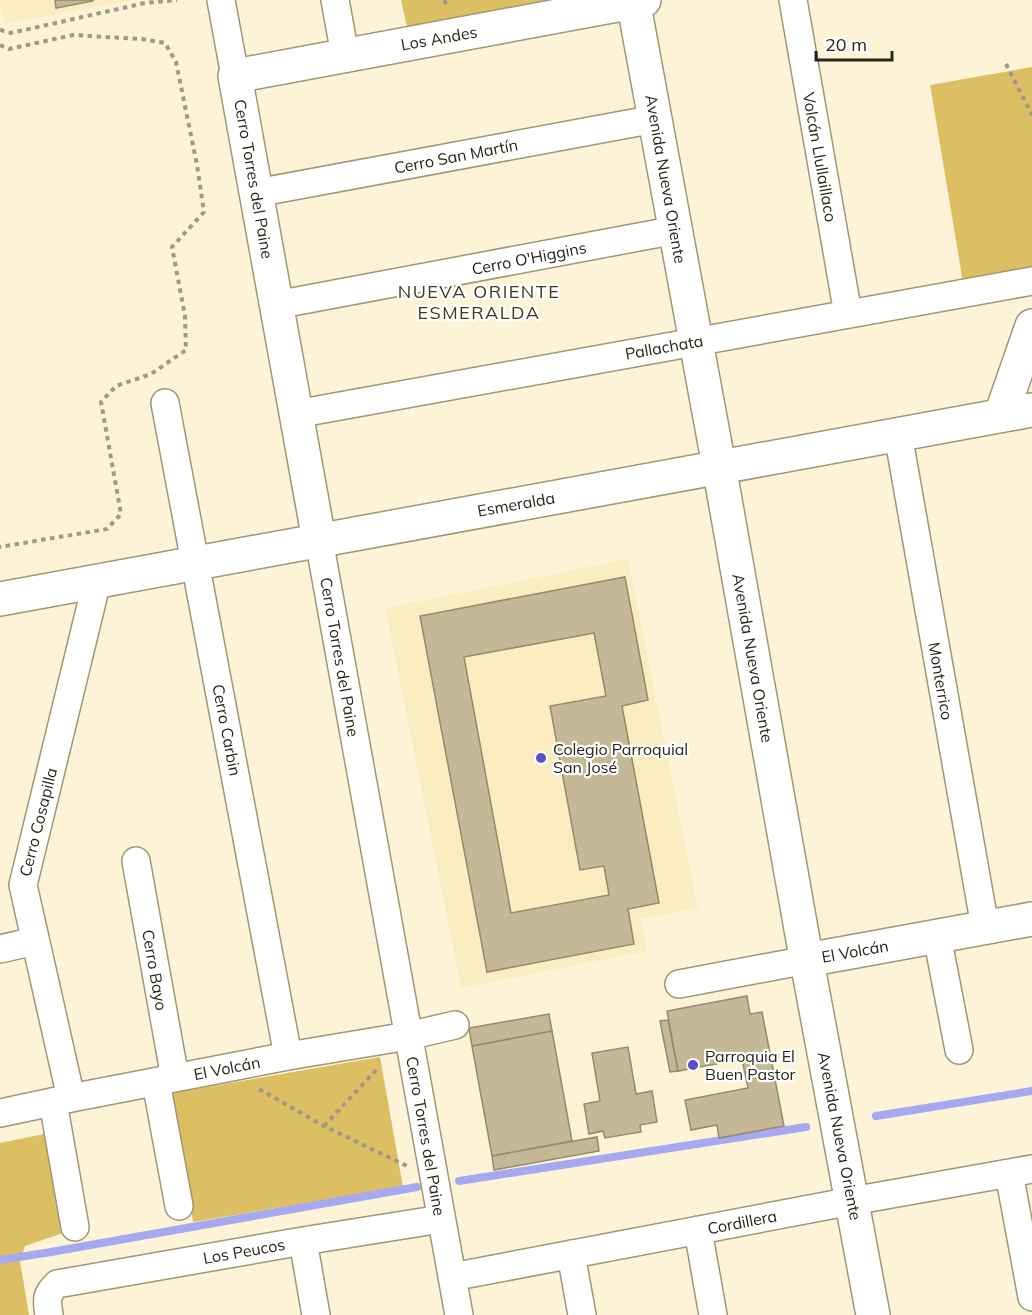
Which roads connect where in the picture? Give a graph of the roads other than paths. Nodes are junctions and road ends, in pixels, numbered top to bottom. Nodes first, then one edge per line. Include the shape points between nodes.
1 (221, 0) edge
2 (335, 0) edge
3 (793, 0) edge
4 (637, 1) edge
5 (345, 55) junction
6 (235, 76) junction
7 (655, 119) junction
8 (256, 193) junction
9 (676, 230) junction
10 (1032, 281) edge
11 (276, 305) junction
12 (848, 314) junction
13 (1032, 327) edge
14 (696, 341) junction
15 (165, 403) dead end
16 (1017, 412) edge
17 (296, 414) junction
18 (898, 434) junction
19 (719, 466) junction
20 (319, 540) junction
21 (195, 563) junction
22 (97, 581) junction
23 (0, 599) edge
24 (136, 861) dead end
25 (1032, 919) edge
26 (985, 927) junction
27 (937, 936) junction
28 (35, 941) junction
29 (0, 949) edge
30 (807, 960) junction
31 (679, 984) dead end
32 (455, 1026) dead end
33 (408, 1036) junction
34 (959, 1050) dead end
35 (288, 1056) junction
36 (165, 1080) junction
37 (62, 1100) junction
38 (0, 1113) edge
39 (1021, 1171) edge
40 (852, 1201) junction
41 (180, 1206) dead end
42 (441, 1219) junction
43 (75, 1227) dead end
44 (698, 1230) junction
45 (303, 1241) junction
46 (571, 1254) junction
47 (452, 1277) junction
48 (1032, 1297) edge
49 (50, 1303) edge
50 (316, 1315) edge
51 (459, 1315) edge
52 (582, 1315) edge
53 (713, 1315) edge
54 (873, 1315) edge

1 - 6 street, Cerro Torres del Paine
2 - 5 street
3 - 12 street, Volcán Llullaillaco
4 - 5 street, Los Andes
4 - 7 street, Avenida Nueva Oriente
5 - 6 street, Los Andes
6 - 8 street, Cerro Torres del Paine
7 - 8 street, Cerro San Martín
7 - 9 street, Avenida Nueva Oriente
8 - 11 street, Cerro Torres del Paine
9 - 11 street, Cerro O'Higgins
9 - 14 street, Avenida Nueva Oriente
10 - 12 street, Pallachata
11 - 17 street, Cerro Torres del Paine
12 - 14 street, Pallachata
13 - 16 street
14 - 17 street, Pallachata
14 - 19 street, Avenida Nueva Oriente
15 - 21 street, Cerro Carbin
16 - 18 street, Esmeralda
17 - 20 street, Cerro Torres del Paine
18 - 19 street, Esmeralda
18 - 26 street, Monterrico
19 - 20 street, Esmeralda
19 - 30 street, Avenida Nueva Oriente
20 - 21 street, Esmeralda
20 - 33 street, Cerro Torres del Paine
21 - 22 street, Esmeralda
21 - 35 street, Cerro Carbin
22 - 23 street, Esmeralda
22 - 28 street, Cerro Cosapilla via 22,885
24 - 36 street, Cerro Bayo
25 - 26 street, El Volcán
26 - 27 street, El Volcán
27 - 30 street, El Volcán
27 - 34 street
28 - 29 street
28 - 37 street, Cerro Cosapilla
30 - 31 street, El Volcán
30 - 40 street, Avenida Nueva Oriente
32 - 33 street, El Volcán
33 - 35 street, El Volcán
33 - 42 street, Cerro Torres del Paine
35 - 36 street, El Volcán
36 - 37 street, El Volcán
36 - 41 street, Cerro Bayo
37 - 38 street, El Volcán
37 - 43 street, Cerro Cosapilla
39 - 40 street, Cordillera
39 - 48 street
40 - 44 street, Cordillera
40 - 54 street, Avenida Nueva Oriente
42 - 45 street, Los Peucos
42 - 47 street, Cerro Torres del Paine
44 - 46 street, Cordillera
44 - 53 street
45 - 49 street, Los Peucos via 57,1284
45 - 50 street
46 - 47 street, Cordillera
46 - 52 street
47 - 51 street, Cerro Torres del Paine

